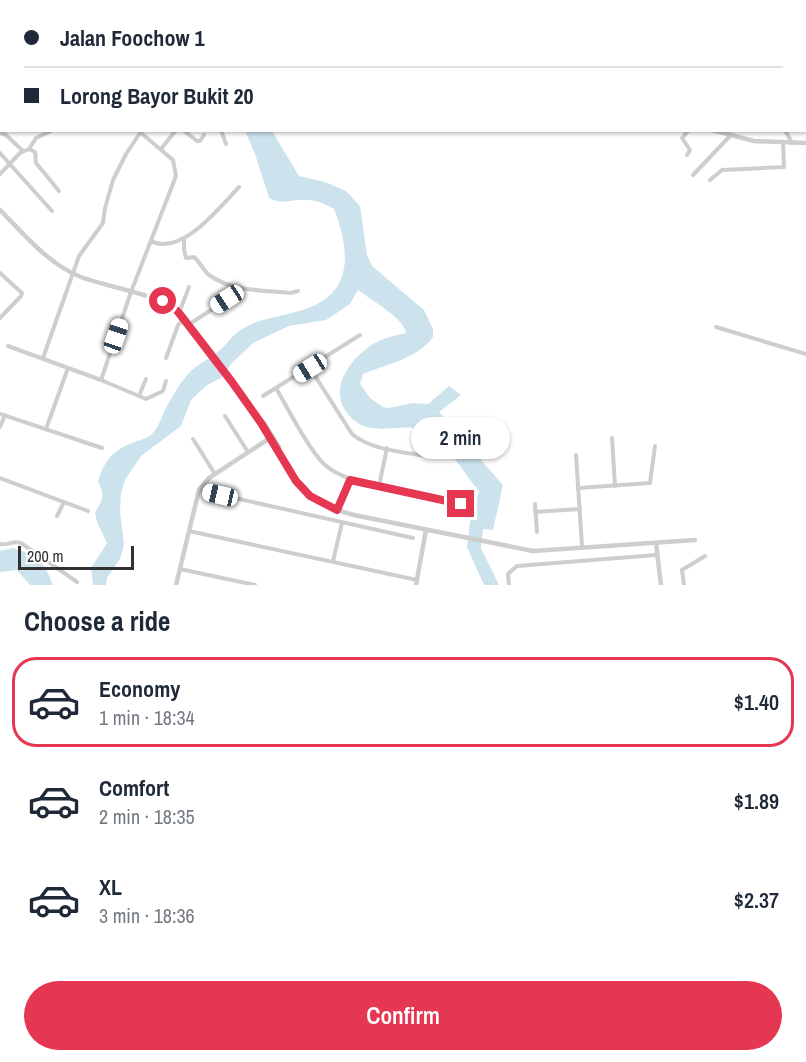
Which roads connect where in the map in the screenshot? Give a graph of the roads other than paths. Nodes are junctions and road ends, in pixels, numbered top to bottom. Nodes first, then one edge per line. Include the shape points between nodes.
1 (49, 132) edge
2 (141, 132) edge
3 (174, 132) edge
4 (186, 132) edge
5 (222, 132) edge
6 (687, 132) edge
7 (718, 132) edge
8 (786, 132) edge
9 (0, 133) edge
10 (204, 135) dead end
11 (730, 136) junction
12 (783, 143) junction
13 (792, 143) junction
14 (806, 143) edge
15 (226, 144) dead end
16 (29, 149) junction
17 (161, 149) junction
18 (23, 151) junction
19 (0, 153) edge
20 (687, 155) dead end
21 (10, 164) junction
22 (0, 174) edge
23 (693, 176) dead end
24 (710, 180) dead end
25 (239, 187) dead end
26 (59, 191) dead end
27 (0, 210) edge
28 (52, 211) dead end
29 (184, 238) junction
30 (151, 241) junction
31 (0, 273) edge
32 (74, 273) junction
33 (189, 287) dead end
34 (242, 290) junction
35 (298, 291) dead end
36 (131, 292) junction
37 (179, 313) junction
38 (0, 318) edge
39 (184, 319) junction
40 (188, 325) junction
41 (716, 327) dead end
42 (360, 335) dead end
43 (8, 346) dead end
44 (806, 354) edge
45 (43, 358) junction
46 (166, 358) dead end
47 (68, 368) junction
48 (310, 368) junction
49 (146, 379) dead end
50 (101, 380) junction
51 (166, 381) dead end
52 (276, 388) junction
53 (139, 396) junction
54 (263, 396) dead end
55 (2, 414) edge
56 (225, 416) dead end
57 (262, 424) junction
58 (0, 427) edge
59 (46, 429) junction
60 (270, 438) junction
61 (612, 438) dead end
62 (193, 439) dead end
63 (258, 446) junction
64 (655, 446) dead end
65 (102, 448) dead end
66 (387, 448) junction
67 (278, 451) junction
68 (248, 452) junction
69 (576, 455) dead end
70 (431, 457) dead end
71 (215, 474) junction
72 (0, 478) edge
73 (350, 480) junction
74 (379, 486) junction
75 (615, 486) junction
76 (578, 488) junction
77 (200, 490) junction
78 (64, 501) junction
79 (461, 504) dead end
80 (535, 504) dead end
81 (579, 509) junction
82 (337, 510) junction
83 (88, 512) dead end
84 (535, 512) junction
85 (57, 516) dead end
86 (342, 523) junction
87 (426, 530) junction
88 (189, 531) junction
89 (537, 532) dead end
90 (413, 538) dead end
91 (695, 540) dead end
92 (656, 543) junction
93 (0, 544) edge
94 (582, 546) junction
95 (656, 555) junction
96 (705, 556) dead end
97 (333, 561) junction
98 (180, 569) junction
99 (77, 582) dead end
100 (416, 583) edge
101 (176, 585) edge
102 (255, 585) edge
103 (509, 585) edge
104 (661, 585) edge
105 (684, 585) edge

1 - 16 street via 36,138
2 - 17 street
2 - 32 street via 112,185 104,223 86,244
3 - 17 street
4 - 10 street via 197,141
5 - 15 street
6 - 20 street via 682,138 690,150
7 - 11 street
8 - 13 street
9 - 18 street
11 - 12 street
11 - 23 street
12 - 13 street
12 - 24 street via 784,167 722,170
13 - 14 street
16 - 18 street
16 - 26 street via 35,152 36,163
17 - 30 street via 173,160 176,176
18 - 21 street
19 - 21 street
21 - 22 street
21 - 28 street
25 - 29 street
27 - 32 street via 49,259
29 - 30 street via 164,245
29 - 34 street via 186,258 194,257 211,276
30 - 36 street
31 - 38 street via 22,293
32 - 36 street
32 - 45 street
33 - 37 street
34 - 35 street
34 - 40 street
36 - 37 street via 165,301
36 - 50 street
37 - 39 street
39 - 40 street
39 - 46 street
40 - 57 street
41 - 44 street
42 - 48 street
43 - 45 street
45 - 47 street
47 - 50 street
47 - 59 street
48 - 52 street
48 - 66 street via 352,434
49 - 53 street
50 - 53 street
51 - 53 street via 160,393 146,399
52 - 54 street
52 - 73 street via 317,456 332,471
55 - 58 street
55 - 59 street
56 - 68 street
57 - 60 street
57 - 63 street via 263,441
57 - 67 street via 268,428
59 - 65 street
60 - 63 street
60 - 67 street
61 - 75 street
62 - 71 street
63 - 67 street via 268,445
63 - 68 street
64 - 75 street via 650,483
66 - 70 street
66 - 74 street
67 - 82 street via 310,496
68 - 71 street
69 - 76 street
71 - 77 street
72 - 78 street
73 - 74 street
73 - 82 street
74 - 79 street
75 - 76 street
76 - 81 street
77 - 86 street
77 - 88 street
78 - 83 street
78 - 85 street
80 - 84 street
81 - 84 street
81 - 94 street
82 - 87 street
84 - 89 street
86 - 90 street
86 - 97 street
87 - 94 street via 533,551
87 - 100 street
88 - 97 street
88 - 98 street
91 - 92 street
92 - 94 street
92 - 95 street
93 - 99 street via 21,543
95 - 103 street via 517,566 508,574
95 - 104 street
96 - 105 street via 682,570
97 - 100 street
98 - 101 street
98 - 102 street

